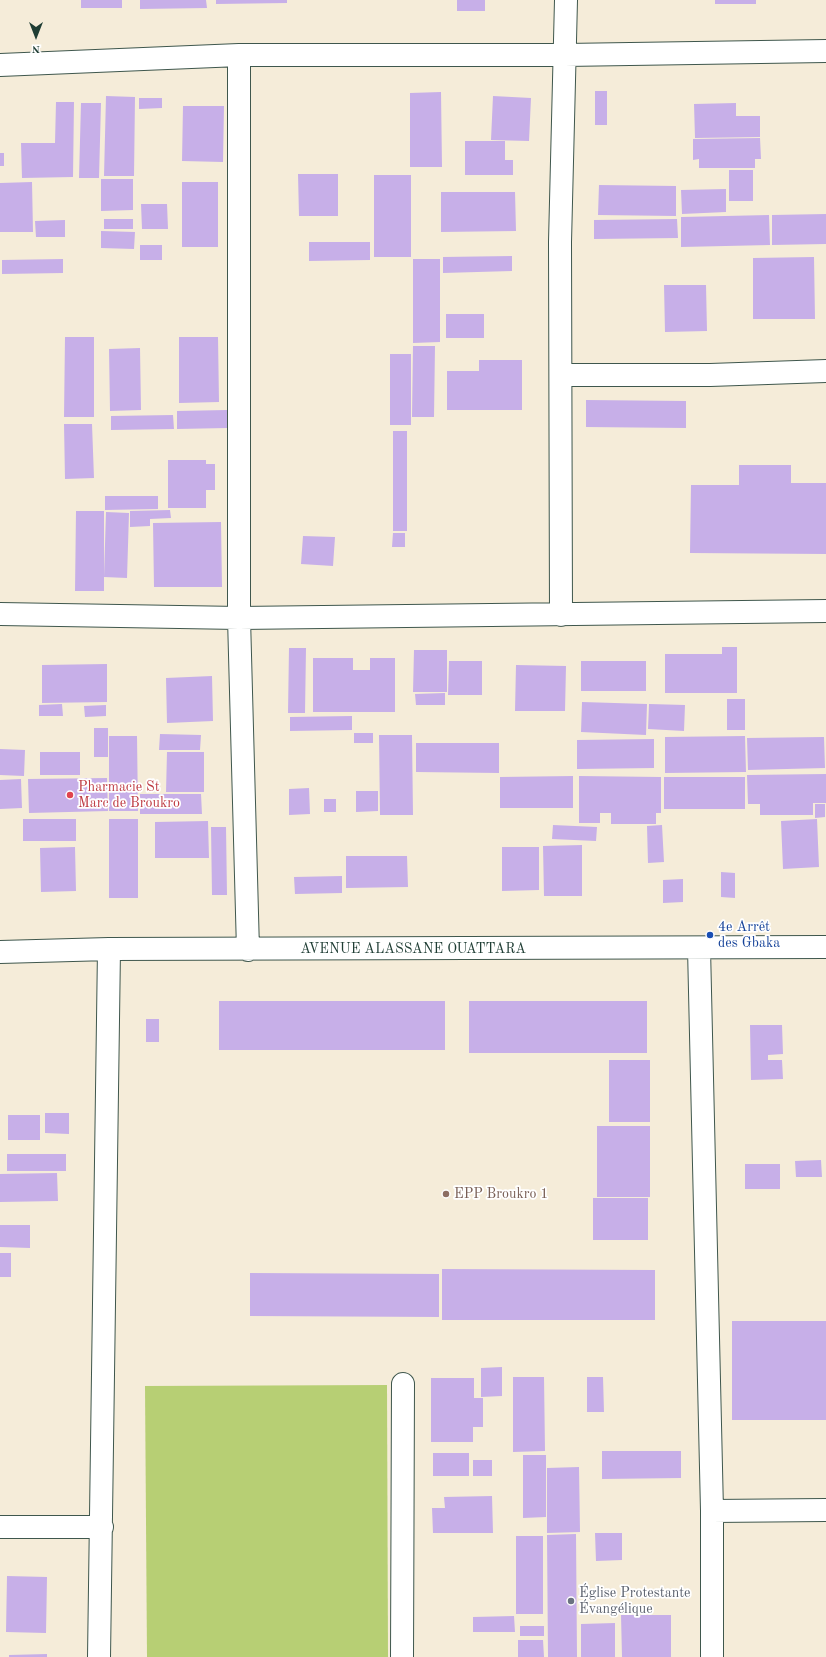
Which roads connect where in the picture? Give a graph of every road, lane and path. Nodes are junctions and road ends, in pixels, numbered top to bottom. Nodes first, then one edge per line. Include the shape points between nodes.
1 (566, 0) edge
2 (826, 51) edge
3 (565, 54) junction
4 (239, 55) junction
5 (0, 65) edge
6 (826, 371) edge
7 (562, 375) junction
8 (826, 611) edge
9 (0, 614) edge
10 (561, 615) junction
11 (239, 618) junction
12 (826, 947) edge
13 (699, 948) junction
14 (109, 949) junction
15 (248, 950) junction
16 (0, 952) edge
17 (403, 1384) dead end
18 (826, 1510) edge
19 (712, 1511) junction
20 (0, 1527) edge
21 (102, 1527) junction
22 (99, 1657) edge
23 (402, 1657) edge
24 (712, 1657) edge

1 - 3 street
2 - 3 street
3 - 4 street
3 - 7 street via 560,242
4 - 5 street
4 - 11 street
6 - 7 street via 710,375
7 - 10 street
8 - 10 street
9 - 11 street
10 - 11 street
11 - 15 street
12 - 13 street, AVENUE ALASSANE OUATTARA
13 - 15 street, AVENUE ALASSANE OUATTARA
13 - 19 street
14 - 15 street, AVENUE ALASSANE OUATTARA
14 - 16 street, AVENUE ALASSANE OUATTARA
14 - 21 street
17 - 23 street
18 - 19 street
19 - 24 street
20 - 21 street
21 - 22 street

